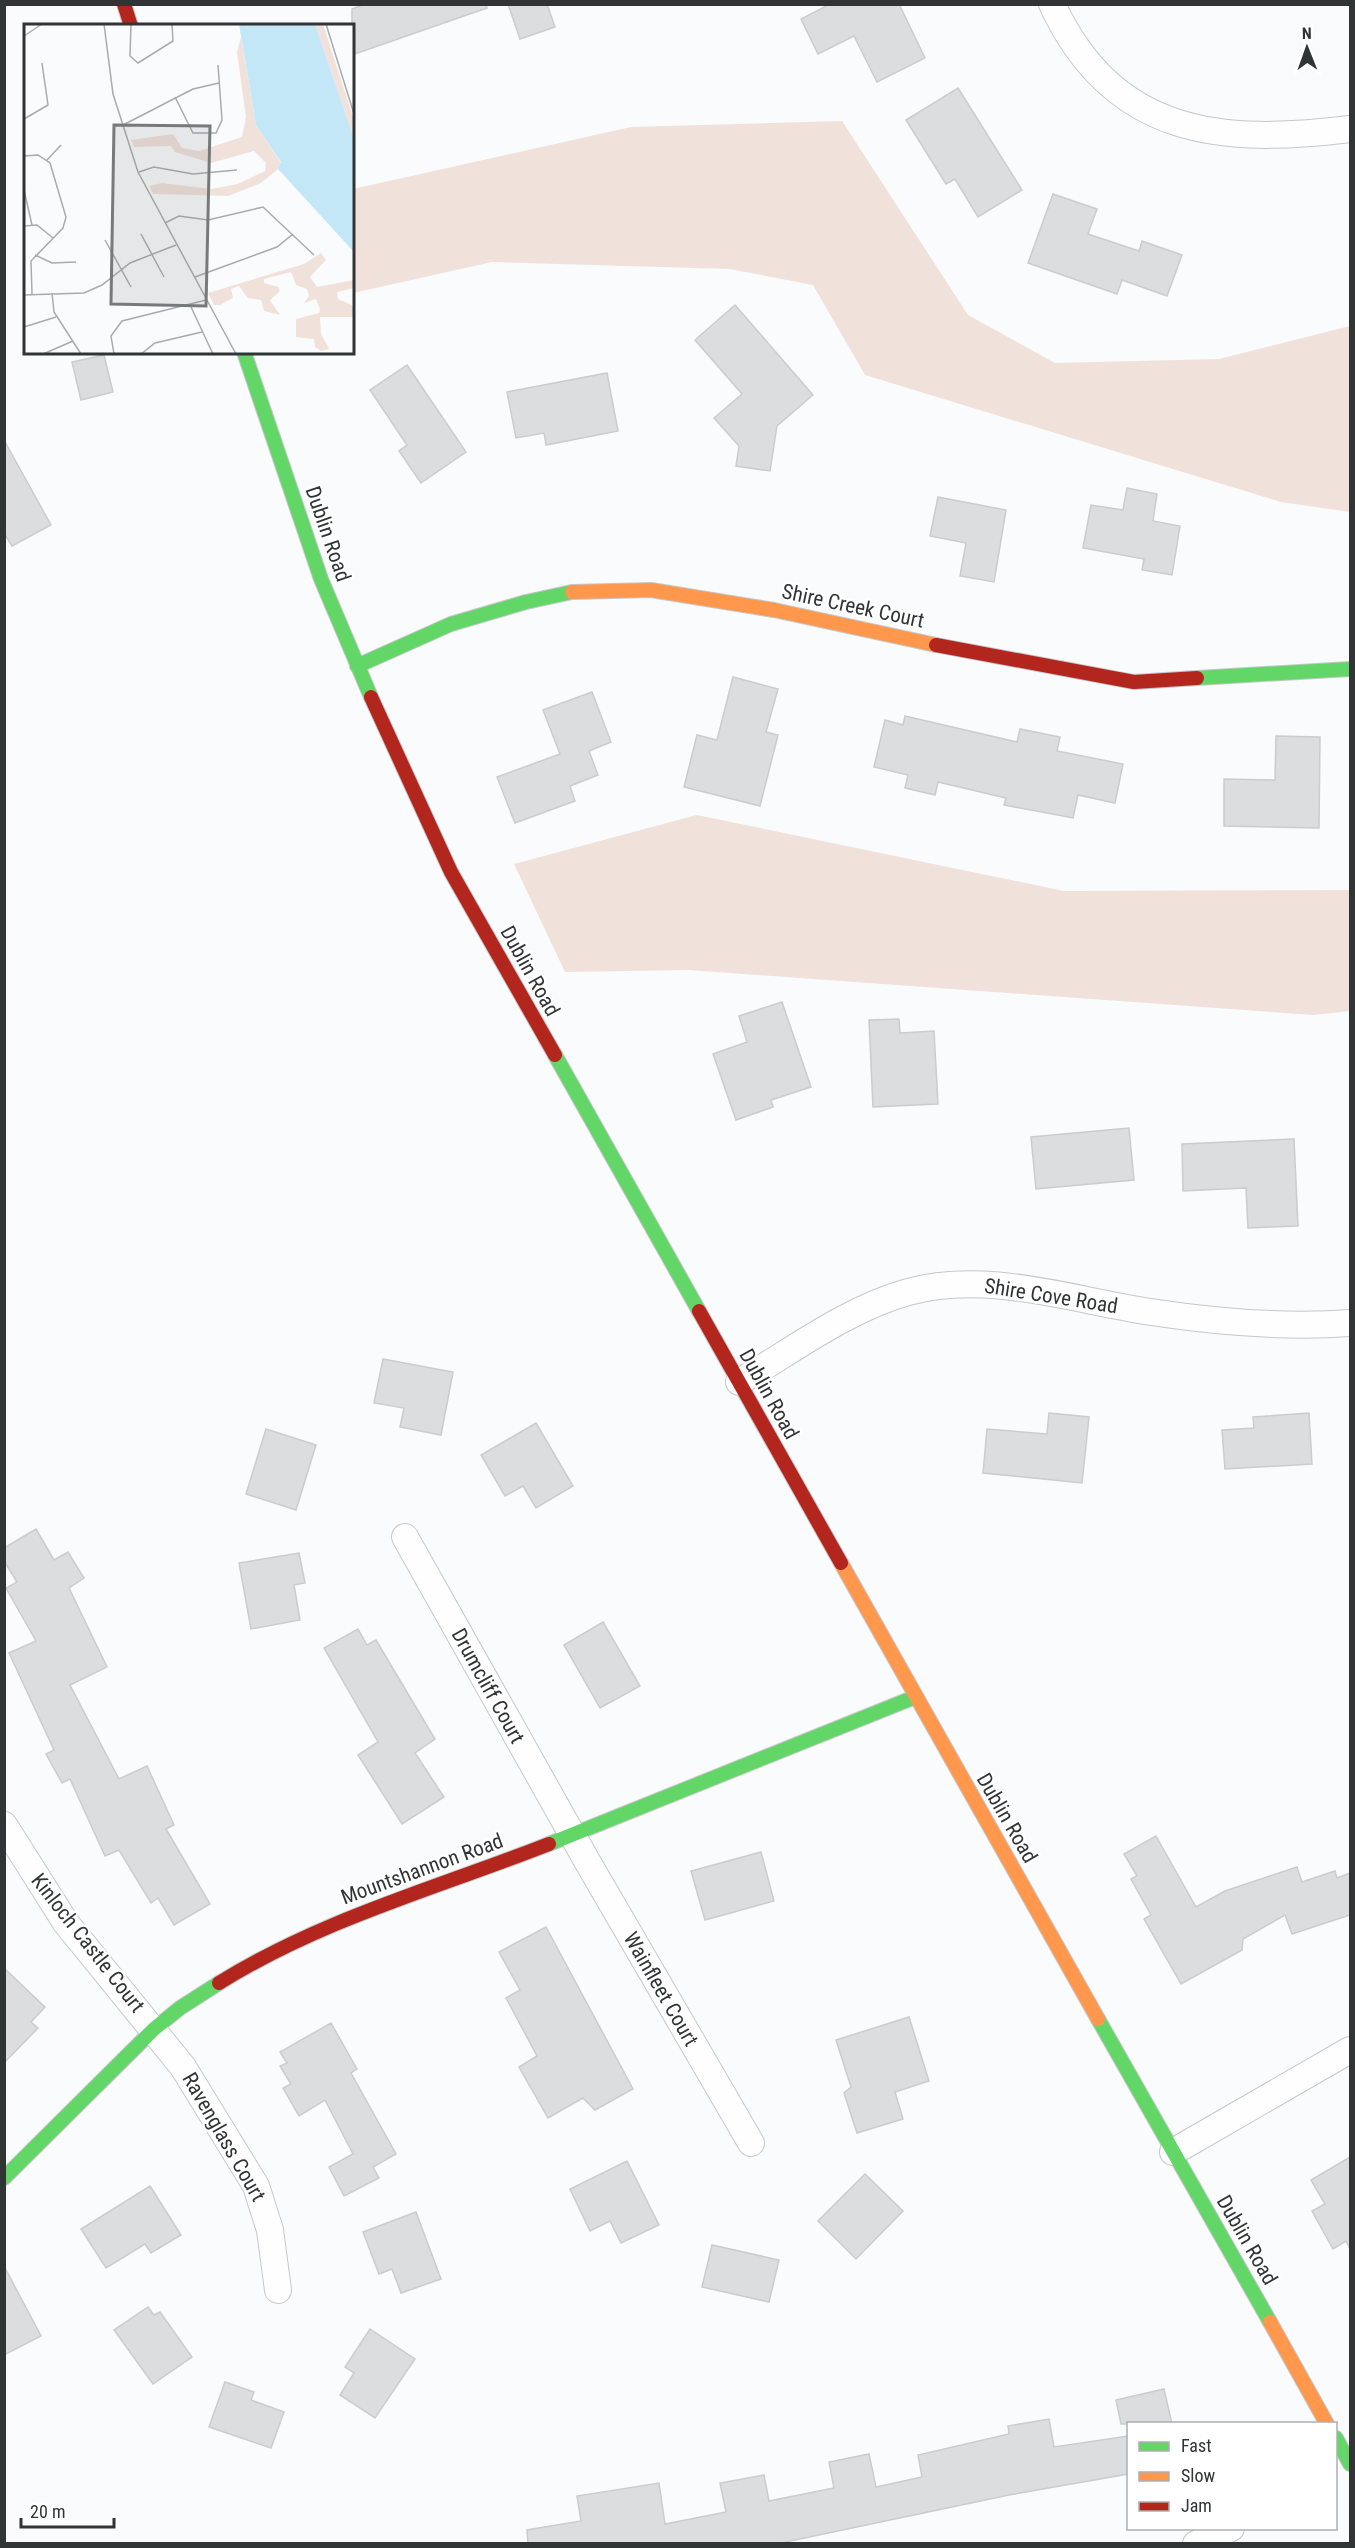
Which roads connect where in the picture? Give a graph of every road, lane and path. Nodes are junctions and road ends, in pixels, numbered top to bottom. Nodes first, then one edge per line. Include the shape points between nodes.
1 (124, 4) edge
2 (1052, 4) edge
3 (130, 24) edge
4 (1350, 129) edge
5 (245, 354) edge
6 (357, 666) junction
7 (1350, 669) edge
8 (1350, 1323) edge
9 (739, 1382) junction
10 (405, 1537) dead end
11 (915, 1697) junction
12 (4, 1826) edge
13 (572, 1835) junction
14 (154, 2029) junction
15 (1350, 2050) edge
16 (751, 2143) dead end
17 (1173, 2152) junction
18 (4, 2178) edge
19 (278, 2290) dead end
20 (1326, 2422) edge
21 (1337, 2442) edge
22 (1350, 2466) edge
23 (1337, 2474) edge
24 (1229, 2530) edge
25 (1196, 2544) edge

1 - 3 main road
2 - 4 street via 1076,48 1097,74 1148,113 1185,127 1229,134
5 - 6 main road, Dublin Road via 321,579
6 - 7 main road, Shire Creek Court via 451,624 526,602 582,590 651,590 774,610 987,656 1134,682
6 - 9 main road, Dublin Road via 451,872
8 - 9 street, Shire Cove Road via 1302,1327 1241,1324 997,1285 949,1284 907,1293 854,1314
9 - 11 main road, Dublin Road
10 - 13 street, Drumcliff Court
11 - 13 main road, Mountshannon Road
11 - 17 main road, Dublin Road
12 - 14 street, Kinloch Castle Court via 66,1923
13 - 14 main road, Mountshannon Road via 349,1917 263,1956
13 - 16 street, Wainfleet Court
14 - 18 main road, Mountshannon Road
14 - 19 street, Ravenglass Court via 183,2067 256,2186 270,2230
15 - 17 street
17 - 20 main road, Dublin Road
21 - 22 main road
22 - 23 street
24 - 25 street

